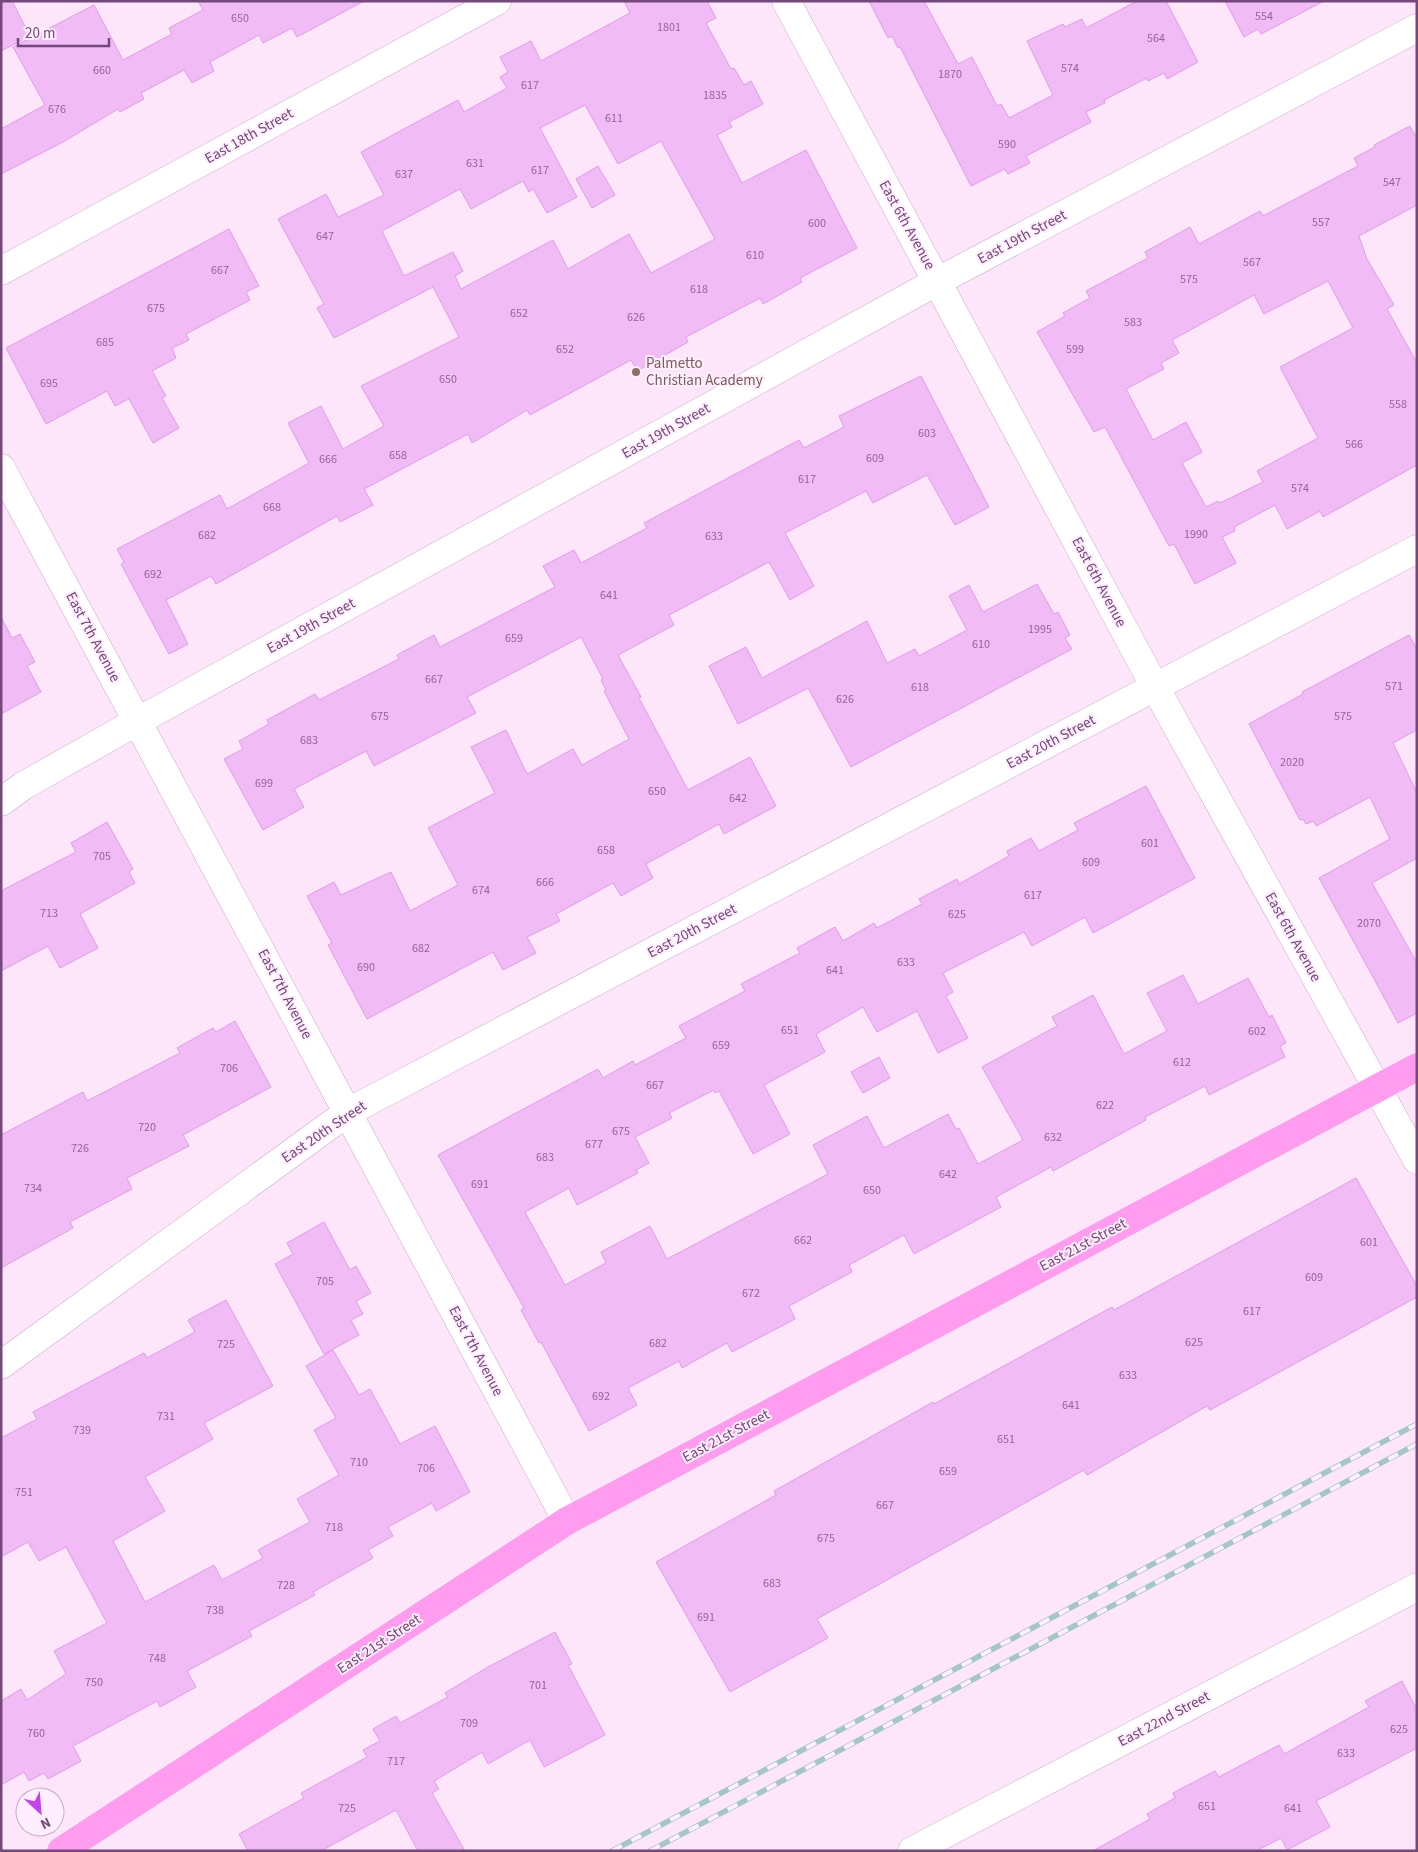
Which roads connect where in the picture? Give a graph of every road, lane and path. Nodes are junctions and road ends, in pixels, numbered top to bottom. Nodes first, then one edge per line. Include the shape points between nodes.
1 (497, 1) edge
2 (786, 1) edge
3 (1417, 28) edge
4 (1, 271) edge
5 (938, 281) junction
6 (1, 468) edge
7 (1417, 549) edge
8 (1156, 687) junction
9 (138, 721) junction
10 (1, 802) edge
11 (1417, 1067) edge
12 (1376, 1088) junction
13 (348, 1112) junction
14 (1417, 1160) edge
15 (1, 1365) edge
16 (567, 1521) junction
17 (1417, 1587) edge
18 (61, 1851) edge
19 (912, 1851) edge

1 - 4 street, East 18th Street
2 - 5 street, East 6th Avenue
3 - 5 street, East 19th Street
5 - 8 street, East 6th Avenue
5 - 9 street, East 19th Street
6 - 9 street, East 7th Avenue
7 - 8 street, East 20th Street
8 - 12 street, East 6th Avenue
8 - 13 street, East 20th Street
9 - 10 street, East 19th Street via 23,786
9 - 13 street, East 7th Avenue
11 - 12 main road, East 21st Street
12 - 14 street, East 6th Avenue
12 - 16 main road, East 21st Street
13 - 15 street, East 20th Street
13 - 16 street, East 7th Avenue
16 - 18 main road, East 21st Street
17 - 19 street, East 22nd Street

